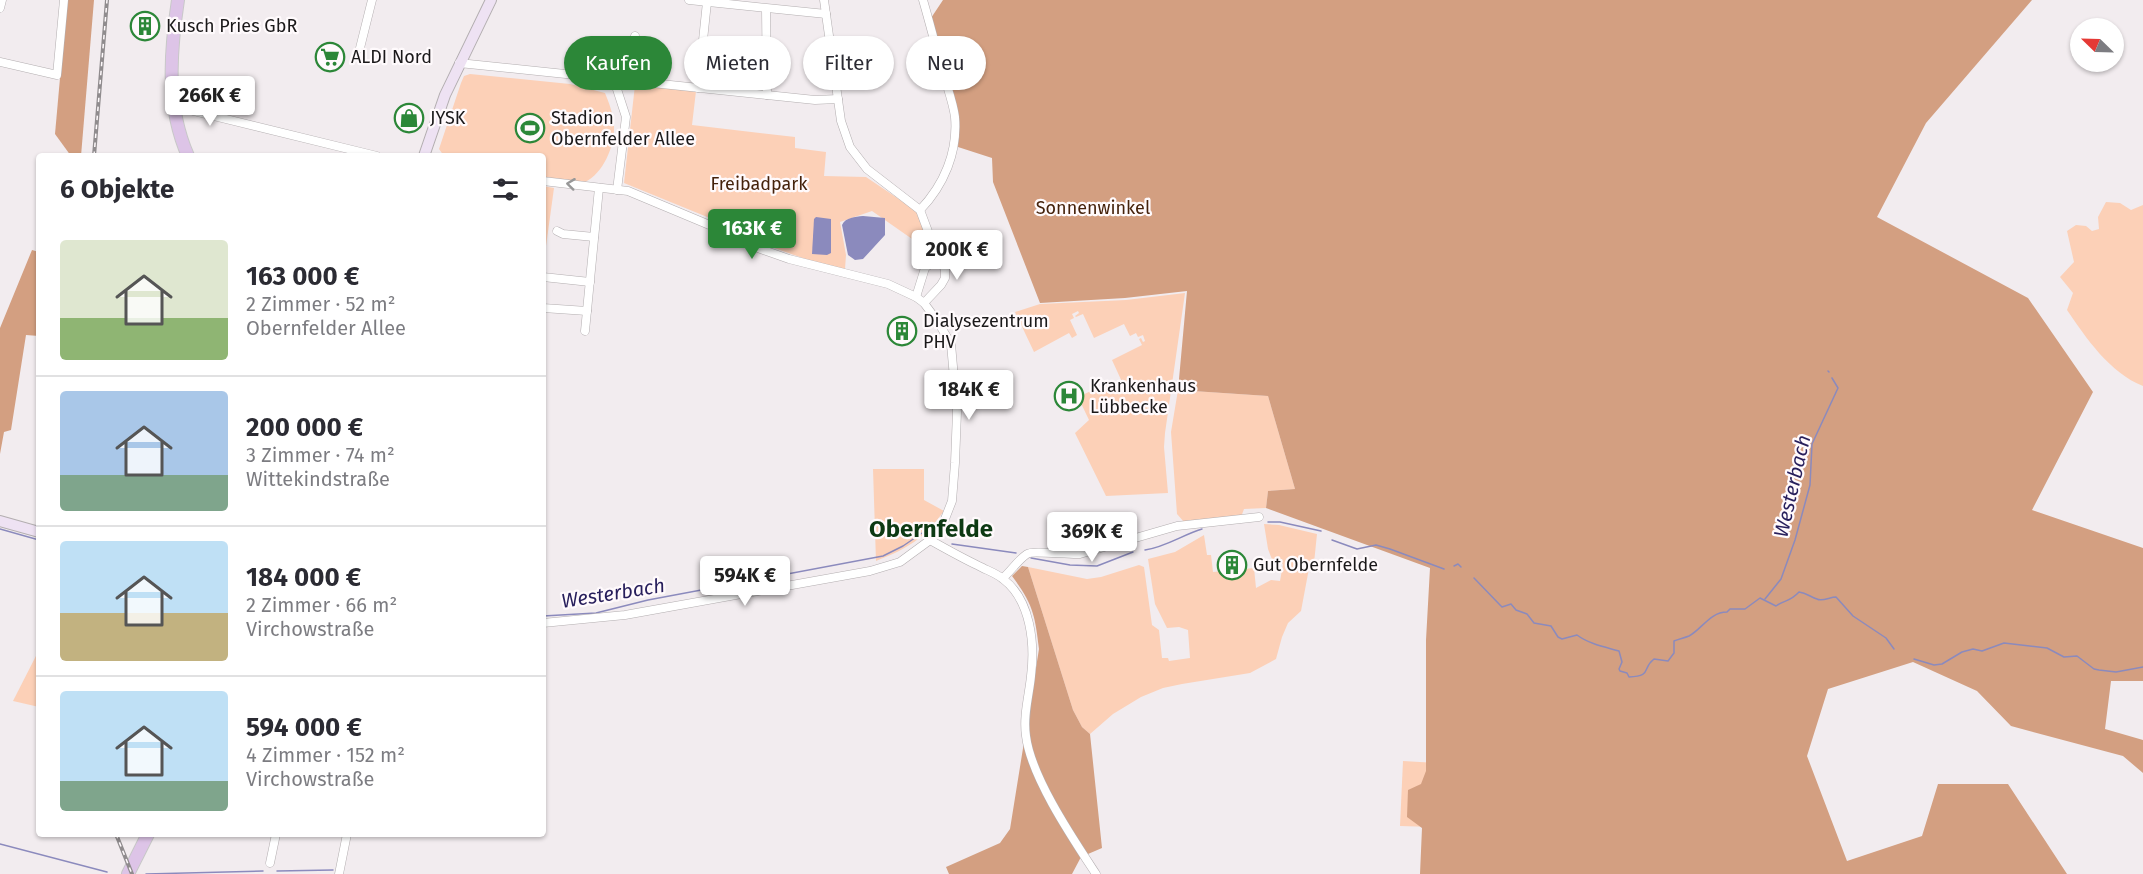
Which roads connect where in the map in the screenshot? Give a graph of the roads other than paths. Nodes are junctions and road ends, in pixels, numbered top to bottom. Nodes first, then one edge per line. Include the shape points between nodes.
1 (2, 0) edge
2 (64, 0) edge
3 (178, 0) edge
4 (372, 0) edge
5 (491, 0) edge
6 (689, 0) edge
7 (825, 0) edge
8 (923, 0) edge
9 (707, 2) junction
10 (0, 8) edge
11 (766, 9) junction
12 (826, 14) junction
13 (703, 36) edge
14 (360, 48) dead end
15 (0, 62) edge
16 (459, 63) junction
17 (564, 75) edge
18 (617, 90) edge
19 (718, 90) edge
20 (767, 95) junction
21 (838, 99) junction
22 (173, 105) junction
23 (187, 153) edge
24 (365, 153) edge
25 (424, 153) edge
26 (546, 181) edge
27 (599, 188) junction
28 (617, 190) junction
29 (920, 210) junction
30 (557, 231) dead end
31 (594, 237) junction
32 (938, 258) junction
33 (546, 277) edge
34 (590, 282) junction
35 (916, 297) junction
36 (924, 303) junction
37 (546, 308) edge
38 (587, 311) junction
39 (585, 331) dead end
40 (1259, 518) dead end
41 (0, 521) edge
42 (36, 531) edge
43 (930, 540) junction
44 (1003, 579) junction
45 (546, 623) edge
46 (147, 837) edge
47 (275, 837) edge
48 (346, 837) edge
49 (270, 863) dead end
50 (130, 872) edge
51 (339, 874) edge
52 (1096, 874) edge

1 - 10 street
2 - 15 street via 57,75
3 - 22 main road via 171,57
4 - 14 street
5 - 16 street
6 - 9 street
7 - 12 street
8 - 29 street via 955,116 955,142 940,184
9 - 11 street
9 - 13 street
11 - 12 street
11 - 20 street
12 - 21 street
16 - 17 street
16 - 25 street
18 - 28 street via 626,117
19 - 20 street
20 - 21 street
21 - 29 street via 844,133 858,159 876,178
22 - 23 main road
22 - 24 street
27 -> 26 street
27 - 28 street
27 - 31 street
28 - 35 street via 642,196 789,260 888,284
29 - 32 street
30 - 31 street
31 - 34 street
32 - 35 street via 925,268
32 - 36 street via 945,278
33 - 34 street
34 - 38 street
35 - 36 street
36 - 43 street via 951,344 957,412 952,501 943,524
37 - 38 street
38 - 39 street
40 - 44 street via 1177,526 1080,554 1033,551
41 - 42 street
43 - 44 street
43 - 45 street via 900,562 870,571 625,615
44 - 52 street via 1027,614 1032,643 1026,716 1030,755 1059,816
46 - 50 main road
47 - 49 street
48 - 51 street

